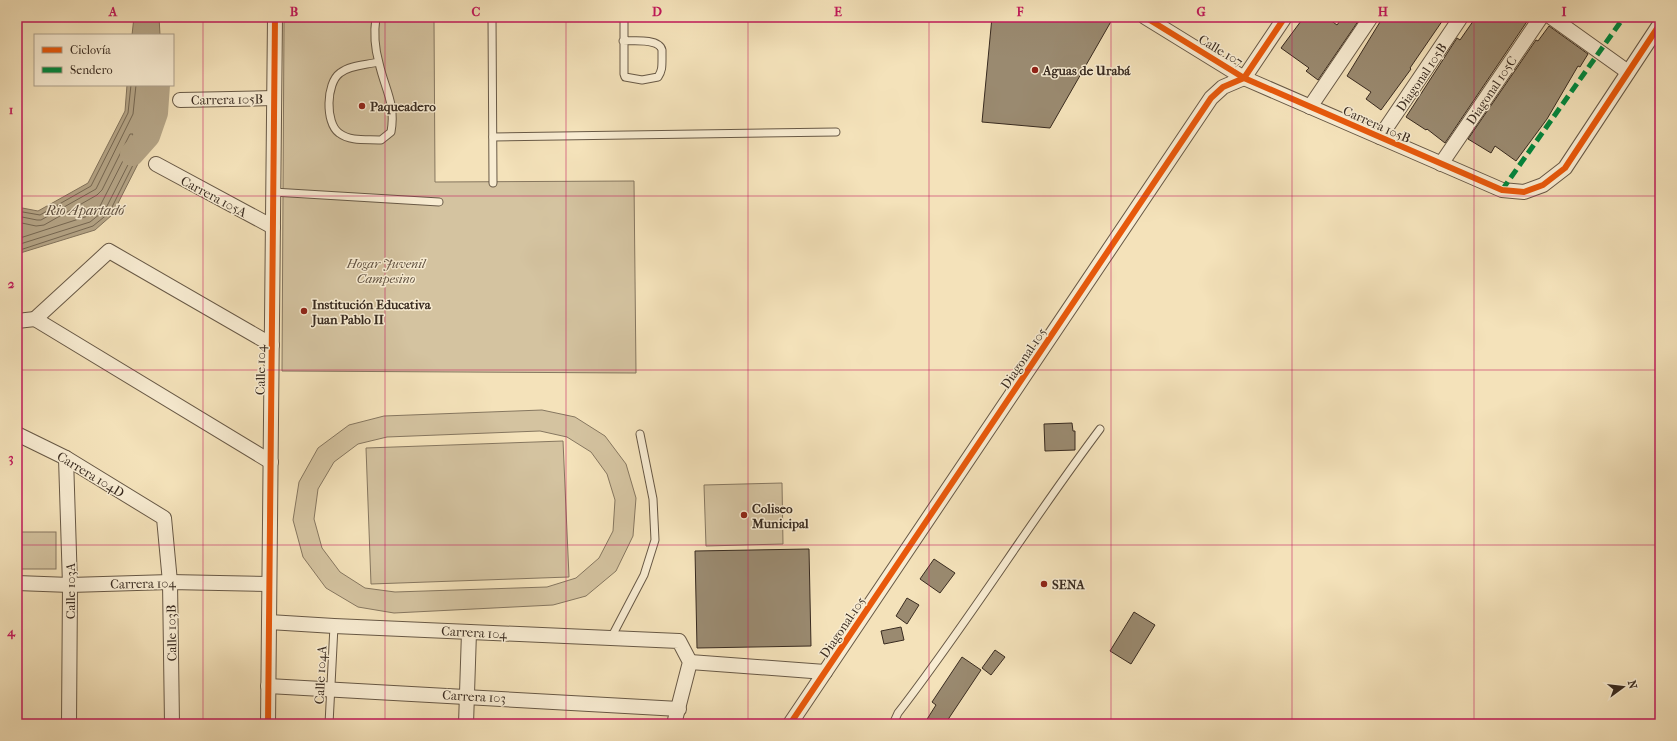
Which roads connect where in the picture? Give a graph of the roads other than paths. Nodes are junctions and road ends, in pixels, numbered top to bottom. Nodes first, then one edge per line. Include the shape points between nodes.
1 (275, 17) edge
2 (376, 17) edge
3 (492, 17) edge
4 (624, 17) edge
5 (1145, 17) edge
6 (1286, 17) edge
7 (1371, 17) edge
8 (1461, 17) edge
9 (1541, 17) edge
10 (1551, 17) edge
11 (1660, 24) edge
12 (623, 41) junction
13 (378, 62) junction
14 (1628, 72) junction
15 (1244, 78) junction
16 (274, 98) junction
17 (180, 100) dead end
18 (1310, 107) junction
19 (836, 132) dead end
20 (1380, 137) junction
21 (493, 138) junction
22 (156, 164) dead end
23 (1441, 164) junction
24 (493, 183) dead end
25 (273, 192) junction
26 (439, 202) dead end
27 (273, 227) junction
28 (35, 319) junction
29 (17, 321) edge
30 (272, 345) junction
31 (1100, 429) dead end
32 (17, 434) edge
33 (640, 434) dead end
34 (66, 458) junction
35 (270, 462) junction
36 (164, 518) joint
37 (170, 582) junction
38 (17, 583) edge
39 (270, 584) junction
40 (70, 585) junction
41 (269, 622) junction
42 (334, 626) junction
43 (469, 632) junction
44 (611, 638) junction
45 (690, 662) junction
46 (825, 672) junction
47 (268, 686) junction
48 (332, 689) junction
49 (466, 696) junction
50 (679, 709) junction
51 (69, 724) edge
52 (172, 724) edge
53 (268, 724) edge
54 (329, 724) edge
55 (466, 724) edge
56 (674, 724) edge
57 (790, 724) edge
58 (893, 724) edge

1 - 16 street, Calle 104
2 - 13 lane
3 - 21 lane
4 - 12 lane
5 - 15 street, Calle 107
6 - 15 street
7 - 18 street
8 - 20 street, Diagonal 105B
9 - 23 street, Diagonal 105C
10 - 14 street
11 - 14 street, Carrera 105B
12 - 12 lane via 650,42 660,46 662,72 658,77 642,80 625,77
13 - 13 lane via 350,68 339,73 333,82 328,104 333,125 338,132 351,139 381,140 391,132 393,106
14 - 23 street, Carrera 105B via 1565,168 1543,185 1524,192 1502,190
15 - 18 street, Carrera 105B
15 - 46 street, Diagonal 105 via 1223,87 1211,98
16 - 17 street, Carrera 105B
16 - 25 street, Calle 104
18 - 20 street, Carrera 105B
19 - 21 lane
20 - 23 street, Carrera 105B
21 - 24 lane
22 - 27 street, Carrera 105A
25 - 26 lane
25 - 27 street, Calle 104
27 - 30 street, Calle 104
28 - 29 street
28 - 30 street via 110,251
28 - 35 street
30 - 35 street, Calle 104
31 - 58 lane via 954,638 898,713
32 - 34 street, Carrera 104D
33 - 44 lane via 653,499 655,540 644,575
34 - 36 street, Carrera 104D
34 - 40 street, Calle 103A
35 - 39 street, Calle 104
36 - 37 street, Calle 103B
37 - 39 street, Carrera 104
37 - 40 street, Carrera 104
37 - 52 street, Calle 103B
38 - 40 street, Carrera 104
39 - 41 street, Calle 104
40 - 51 street, Calle 103A
41 - 42 street, Carrera 104
41 - 47 street, Calle 104
42 - 43 street, Carrera 104
42 - 48 lane, Calle 104A
43 - 44 street, Carrera 104
43 - 49 street
44 - 45 street, Carrera 104 via 678,642
45 - 46 street
45 - 50 street
46 - 57 street, Diagonal 105
47 - 48 street, Carrera 103
47 - 53 street, Calle 104
48 - 49 street, Carrera 103
48 - 54 lane, Calle 104A
49 - 50 street, Carrera 103
49 - 55 street
50 - 56 street

